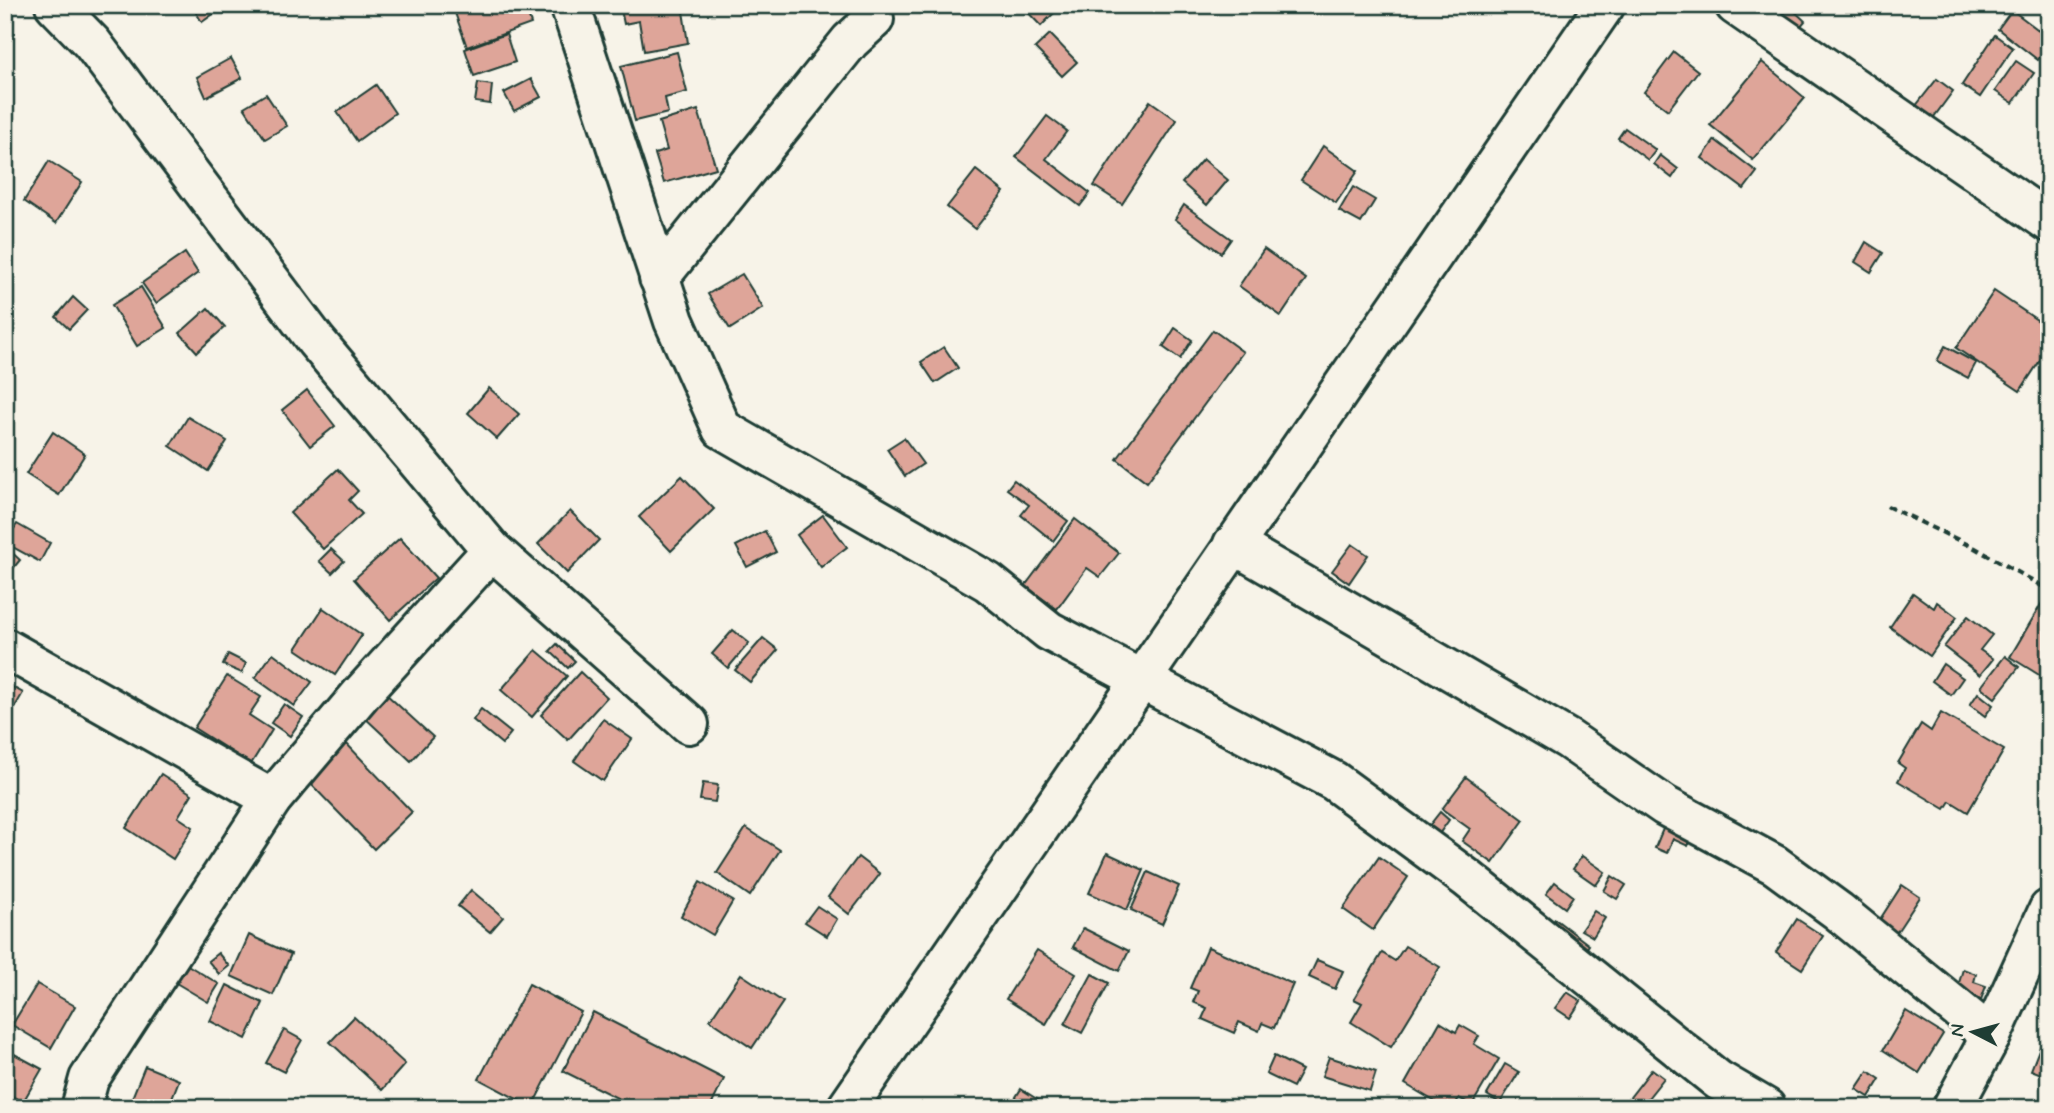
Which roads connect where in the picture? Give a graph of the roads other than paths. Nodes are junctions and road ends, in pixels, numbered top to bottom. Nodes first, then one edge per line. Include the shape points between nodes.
1 (55, 5) edge
2 (570, 5) edge
3 (1605, 5) edge
4 (1735, 5) edge
5 (874, 19) dead end
6 (2049, 222) edge
7 (659, 278) junction
8 (1233, 544) junction
9 (492, 550) junction
10 (5, 648) edge
11 (1141, 681) junction
12 (689, 724) dead end
13 (272, 799) junction
14 (2049, 909) edge
15 (1991, 1036) junction
16 (81, 1108) edge
17 (847, 1108) edge
18 (1766, 1108) edge
19 (1952, 1108) edge

1 - 9 main road via 92,43 316,341
2 - 7 main road
3 - 8 main road
4 - 6 main road
5 - 7 main road via 850,41
7 - 11 main road via 722,429 988,582 1049,631
8 - 11 main road
8 - 15 main road via 1568,739 1665,806 1774,865
9 - 12 main road
9 - 13 main road via 360,694
10 - 13 main road
11 - 17 main road
11 - 18 main road via 1334,781 1468,879 1718,1080
13 - 16 main road via 89,1079
14 - 15 main road
15 - 19 main road

